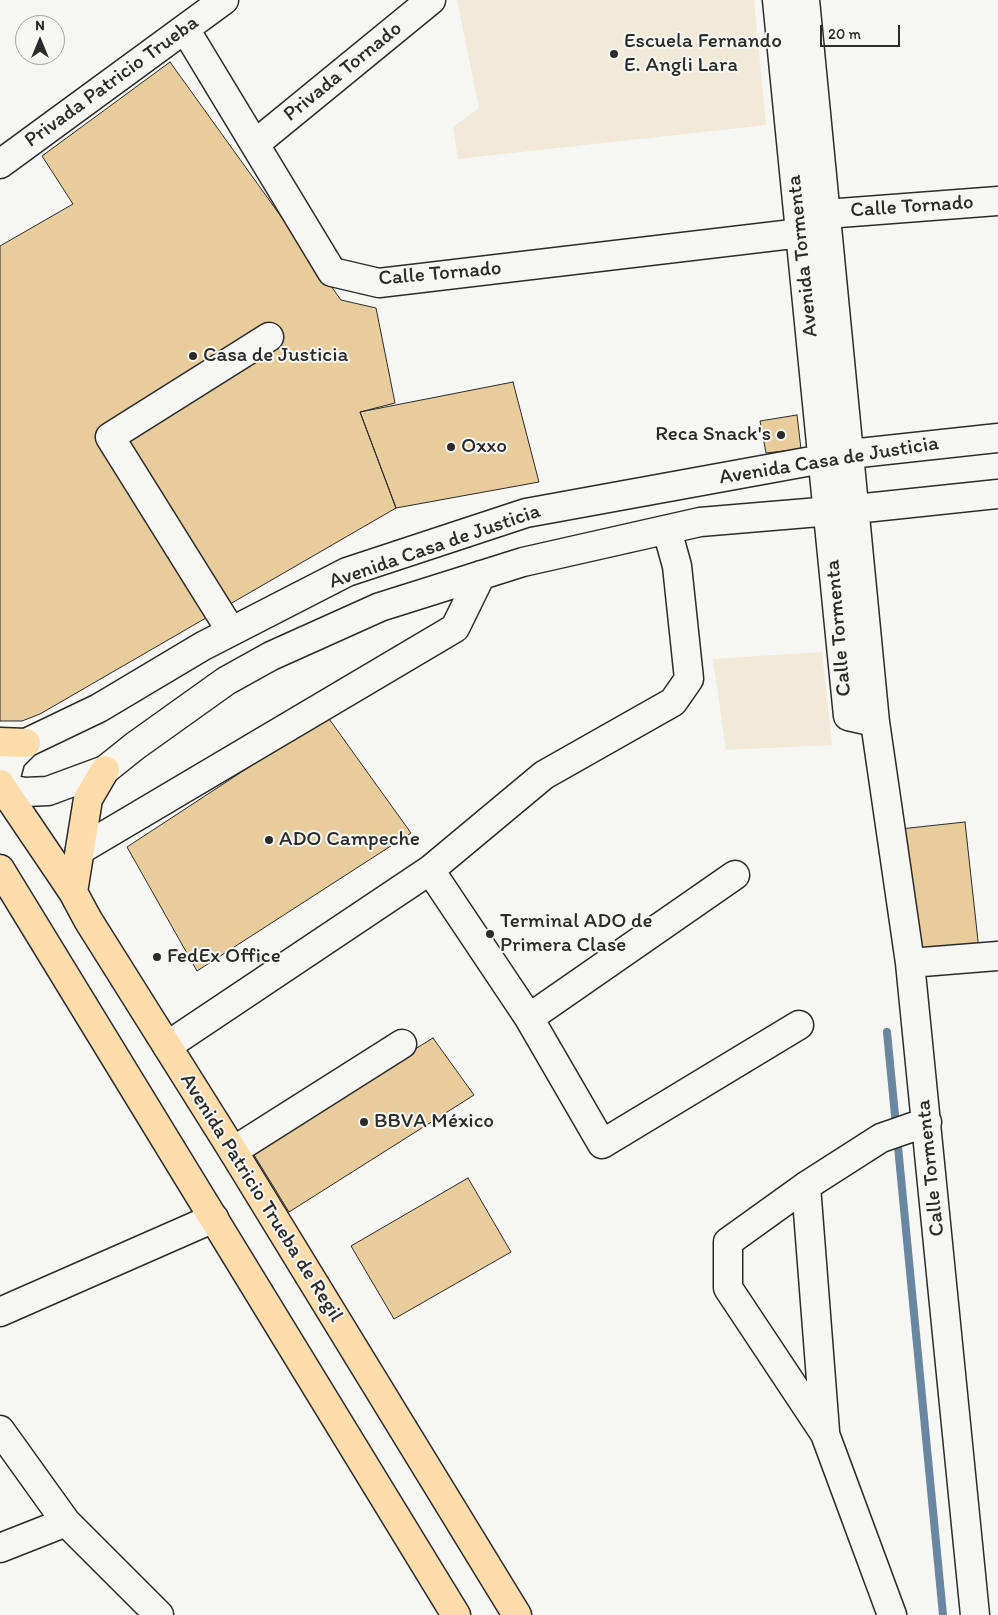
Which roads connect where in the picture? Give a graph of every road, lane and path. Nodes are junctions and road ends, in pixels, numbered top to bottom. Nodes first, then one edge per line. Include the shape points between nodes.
1 (224, 0) edge
2 (432, 0) edge
3 (777, 0) edge
4 (805, 0) edge
5 (185, 29) junction
6 (255, 144) junction
7 (4, 158) edge
8 (998, 201) edge
9 (826, 214) junction
10 (801, 233) junction
11 (268, 337) dead end
12 (998, 438) edge
13 (850, 454) junction
14 (823, 459) junction
15 (998, 494) edge
16 (855, 509) junction
17 (828, 511) junction
18 (666, 530) junction
19 (481, 575) junction
20 (230, 631) junction
21 (202, 646) junction
22 (226, 681) junction
23 (875, 722) junction
24 (13, 742) edge
25 (105, 770) junction
26 (1, 788) edge
27 (80, 850) junction
28 (1, 867) edge
29 (430, 870) junction
30 (736, 875) dead end
31 (73, 892) junction
32 (998, 956) edge
33 (910, 963) junction
34 (529, 1018) junction
35 (799, 1025) dead end
36 (402, 1044) dead end
37 (168, 1046) junction
38 (927, 1122) junction
39 (233, 1151) junction
40 (806, 1186) junction
41 (214, 1218) junction
42 (0, 1312) edge
43 (0, 1430) edge
44 (825, 1434) junction
45 (66, 1522) junction
46 (0, 1548) edge
47 (159, 1615) edge
48 (456, 1615) edge
49 (517, 1615) edge
50 (892, 1615) edge
51 (975, 1615) edge

1 - 5 street, Privada Patricio Trueba
2 - 6 street, Privada Tornado
3 - 10 street, Avenida Tormenta
4 - 9 street, Avenida Tormenta
5 - 6 street, Calle Tornado
5 - 7 street, Privada Patricio Trueba
6 - 10 street, Calle Tornado via 332,272 379,283
8 - 9 street, Calle Tornado
9 - 13 street, Avenida Tormenta
10 - 14 street, Avenida Tormenta
11 - 20 street via 110,437
12 - 13 street, Avenida Casa de Justicia
13 - 14 street, Avenida Casa de Justicia
13 - 16 street, Avenida Tormenta
14 - 17 street, Avenida Tormenta
14 - 20 street, Avenida Casa de Justicia via 526,513 348,572
15 - 16 street, Avenida Casa de Justicia
16 - 17 street, Avenida Casa de Justicia
16 - 23 street, Calle Tormenta
17 - 18 street, Avenida Casa de Justicia via 700,522
17 - 23 street, Calle Tormenta via 848,716
18 - 19 street, Avenida Casa de Justicia via 523,562
18 - 29 street via 677,566 689,679 673,702 544,775
19 - 22 street, Avenida Casa de Justicia via 380,608 272,656
19 - 27 street via 455,628
20 - 21 street, Avenida Casa de Justicia
21 - 22 street
21 - 24 street, Avenida Casa de Justicia via 99,708
22 - 25 street, Avenida Casa de Justicia
23 - 33 street, Calle Tormenta
24 - 26 street
25 - 26 street, Avenida Casa de Justicia via 48,792
25 - 27 main road via 88,798
26 - 31 main road, Avenida Patricio Trueba de Regil
27 - 31 main road
28 - 41 main road
29 - 34 street
29 - 37 street
30 - 34 street
31 - 37 main road, Avenida Patricio Trueba de Regil
32 - 33 street
33 - 38 street, Calle Tormenta
34 - 35 street via 602,1144
36 - 39 street
37 - 39 main road, Avenida Patricio Trueba de Regil
38 - 40 street via 881,1138
38 - 51 street, Calle Tormenta
39 - 49 main road, Avenida Patricio Trueba de Regil
40 - 44 street
40 - 44 street via 728,1242 728,1288
41 - 42 street
41 - 48 main road
43 - 45 street
44 - 50 street
45 - 46 street
45 - 47 street

